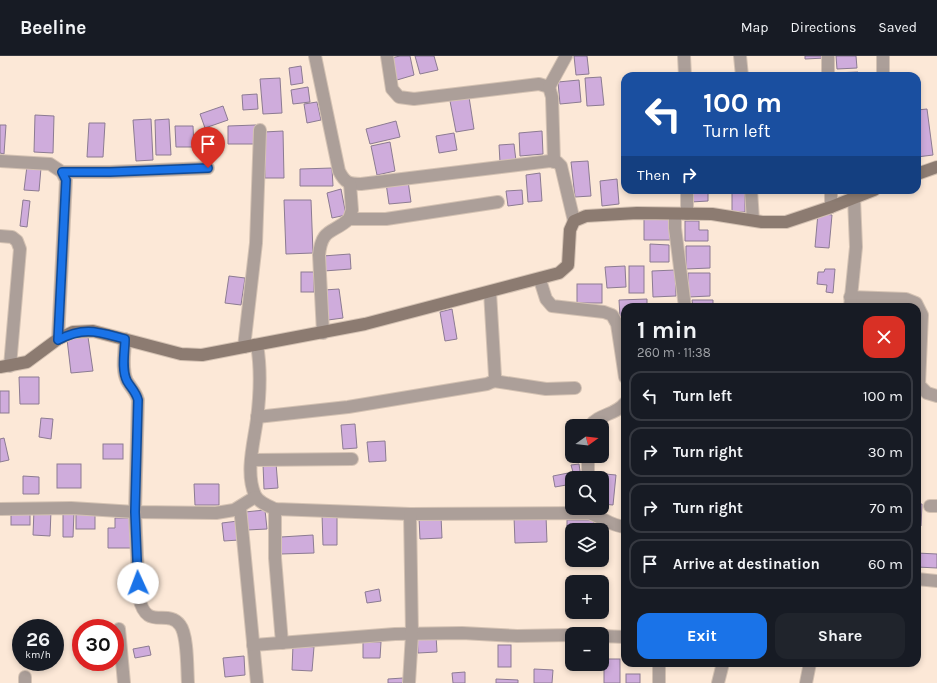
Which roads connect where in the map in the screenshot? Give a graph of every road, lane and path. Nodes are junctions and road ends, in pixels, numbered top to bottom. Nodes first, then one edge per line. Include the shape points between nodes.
1 (315, 56) edge
2 (387, 56) edge
3 (566, 56) edge
4 (684, 56) edge
5 (740, 56) edge
6 (828, 56) edge
7 (883, 56) edge
8 (685, 72) edge
9 (742, 72) edge
10 (828, 72) edge
11 (883, 72) edge
12 (549, 87) junction
13 (260, 130) dead end
14 (0, 161) edge
15 (554, 162) junction
16 (937, 167) edge
17 (208, 168) dead end
18 (62, 172) junction
19 (921, 173) edge
20 (350, 184) junction
21 (686, 194) edge
22 (751, 194) edge
23 (831, 194) edge
24 (864, 194) edge
25 (854, 198) junction
26 (498, 202) dead end
27 (831, 207) junction
28 (681, 214) junction
29 (349, 219) junction
30 (753, 220) junction
31 (574, 221) junction
32 (0, 236) edge
33 (540, 280) junction
34 (490, 292) junction
35 (850, 302) edge
36 (684, 303) edge
37 (916, 303) edge
38 (921, 313) edge
39 (323, 333) junction
40 (621, 338) edge
41 (921, 338) edge
42 (125, 339) junction
43 (58, 340) junction
44 (250, 346) junction
45 (5, 366) edge
46 (494, 381) junction
47 (921, 387) edge
48 (575, 388) dead end
49 (937, 396) edge
50 (621, 408) edge
51 (258, 417) junction
52 (597, 419) edge
53 (352, 459) dead end
54 (252, 460) junction
55 (256, 497) junction
56 (240, 507) junction
57 (0, 509) edge
58 (275, 509) junction
59 (565, 511) edge
60 (135, 512) junction
61 (410, 514) junction
62 (595, 515) edge
63 (621, 527) edge
64 (921, 579) edge
65 (937, 581) edge
66 (412, 634) junction
67 (565, 635) edge
68 (609, 636) edge
69 (621, 637) edge
70 (282, 643) junction
71 (253, 645) junction
72 (659, 667) edge
73 (722, 667) edge
74 (809, 667) edge
75 (123, 671) edge
76 (124, 683) edge
77 (188, 683) edge
78 (257, 683) edge
79 (409, 683) edge
80 (659, 683) edge
81 (718, 683) edge
82 (806, 683) edge

1 - 20 street via 340,171 343,180
2 - 12 street via 392,89 399,98 414,99 539,84
3 - 12 street
4 - 8 street
5 - 9 street
6 - 10 street
7 - 11 street
12 - 15 street via 552,97
13 - 44 street
14 - 18 street via 50,164
15 - 20 street
15 - 31 street via 561,166
16 - 19 street
17 - 18 street
18 - 43 street via 66,180
20 - 29 street via 352,210
21 - 28 street
22 - 30 street
23 - 27 street
24 - 25 street
25 - 27 street
25 - 35 street via 856,247
26 - 29 street via 386,219
27 - 30 street via 786,222
28 - 30 street via 712,214
28 - 31 street via 586,216
28 - 36 street via 675,228
29 - 39 street via 324,236 320,242
31 - 33 street via 570,230 568,265 559,273
32 - 45 street via 12,237 20,249
33 - 34 street
33 - 40 street via 546,299 552,306 612,315
34 - 39 street
34 - 46 street
35 - 37 street via 906,299
38 - 41 street
39 - 44 street
42 - 43 street via 93,331 73,332
42 - 44 street via 182,354 202,355
42 - 60 street via 124,369 127,381 138,400
43 - 45 street via 27,362
44 - 51 street via 259,368
46 - 48 street via 546,389
46 - 51 street via 348,407
47 - 49 street via 926,393
50 - 52 street
51 - 54 street
53 - 54 street
54 - 55 street via 252,484
55 - 56 street
55 - 58 street via 264,505
56 - 60 street via 216,513
56 - 71 street
57 - 60 street via 71,508
58 - 61 street
58 - 70 street via 275,558
59 - 61 street
60 - 77 street via 141,609 150,617 173,620 180,625 184,634
61 - 66 street
62 - 63 street
64 - 65 street
66 - 67 street
66 - 70 street
66 - 79 street
68 - 69 street
70 - 71 street
71 - 78 street
72 - 80 street
73 - 81 street
74 - 82 street
75 - 76 street

